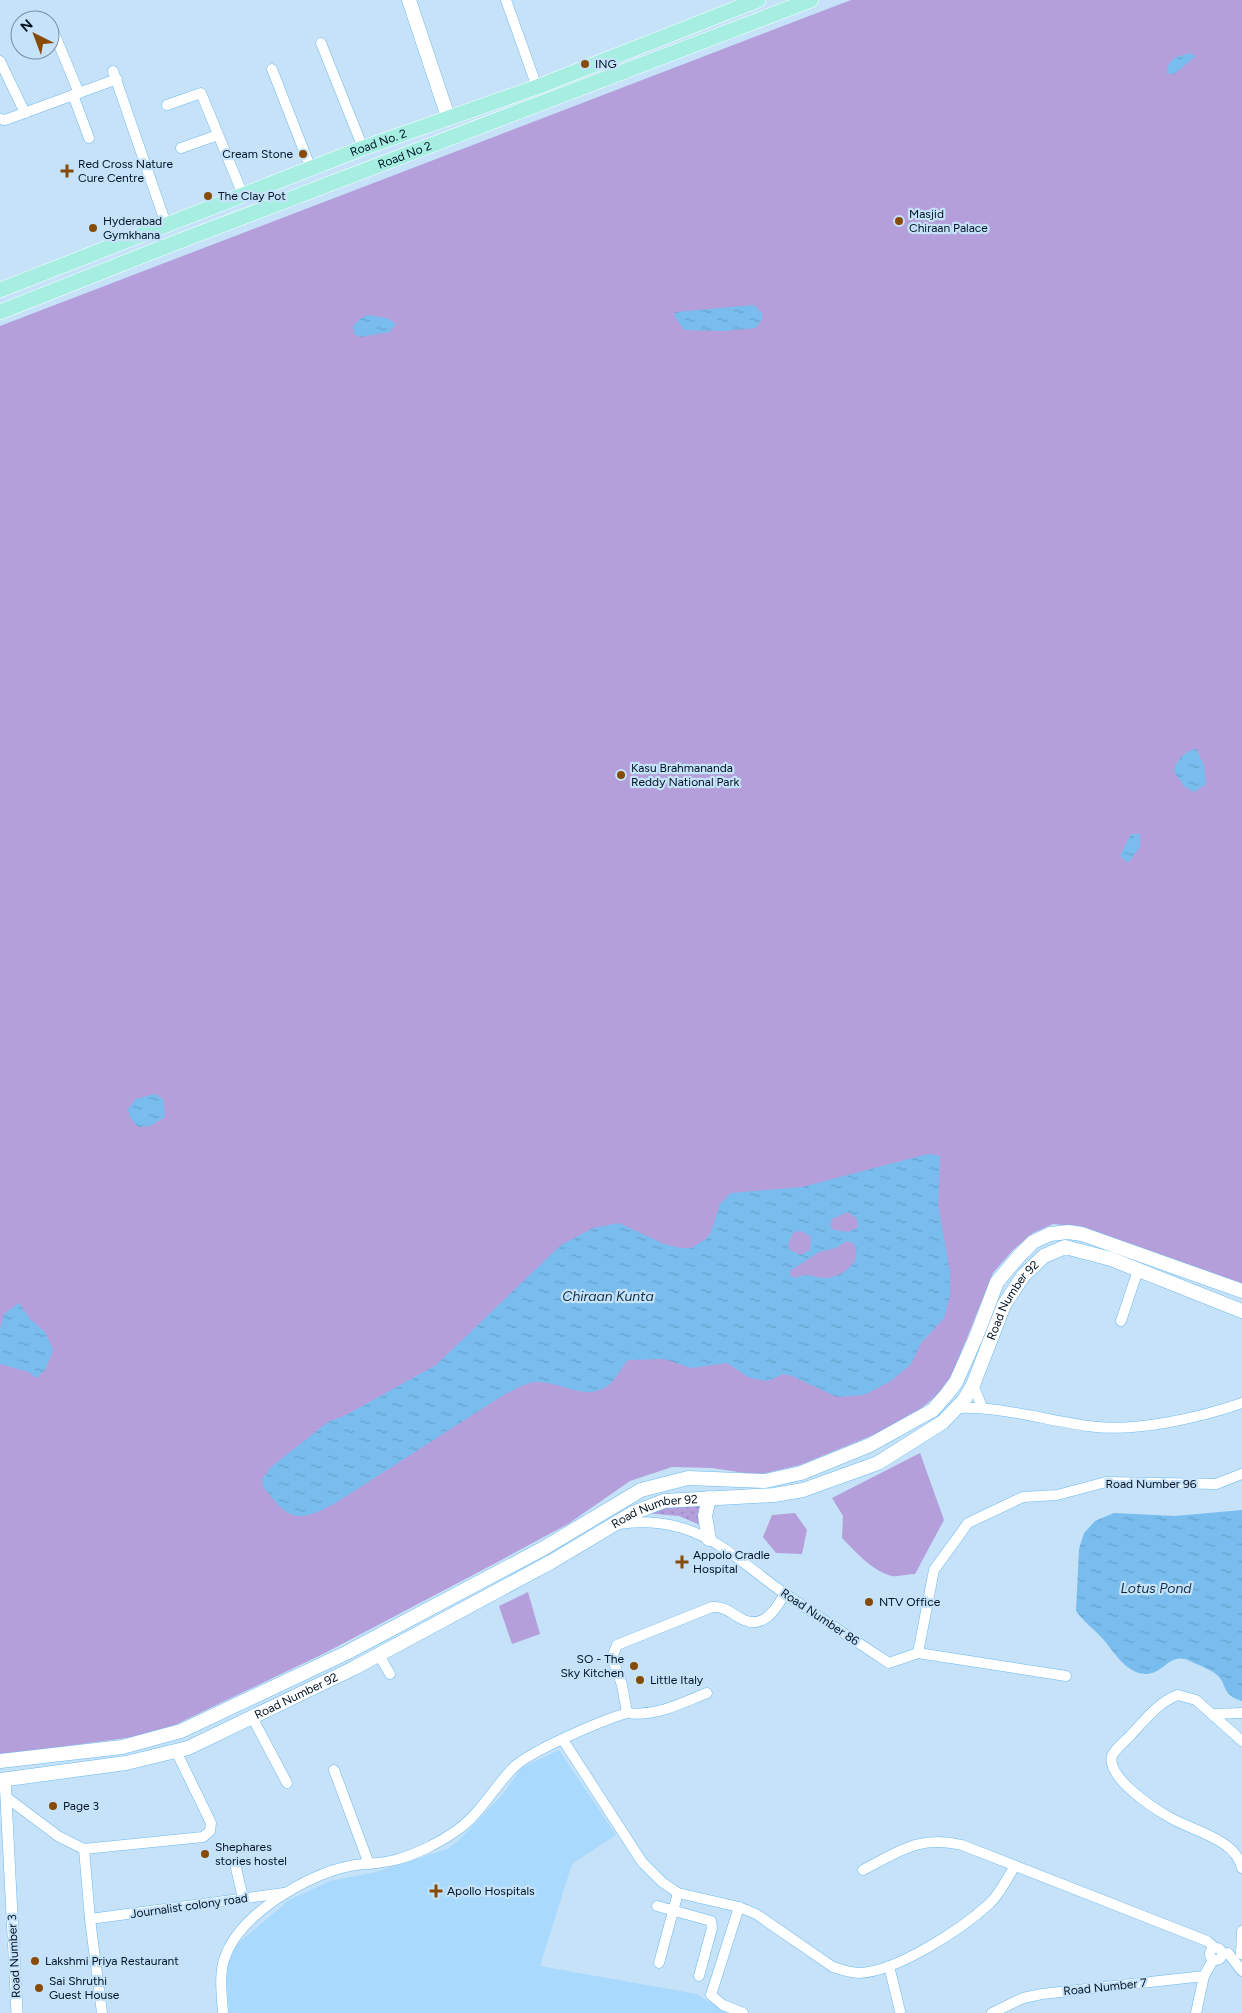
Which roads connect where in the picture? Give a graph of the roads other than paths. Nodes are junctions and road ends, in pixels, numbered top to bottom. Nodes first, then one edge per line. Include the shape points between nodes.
1 (410, 0) edge
2 (506, 0) edge
3 (758, 0) edge
4 (811, 0) edge
5 (730, 5) edge
6 (321, 43) dead end
7 (60, 50) edge
8 (0, 61) edge
9 (272, 68) dead end
10 (537, 87) junction
11 (76, 94) junction
12 (167, 105) dead end
13 (25, 112) junction
14 (448, 117) junction
15 (0, 119) edge
16 (218, 135) junction
17 (89, 138) dead end
18 (181, 148) dead end
19 (362, 148) junction
20 (311, 169) junction
21 (243, 194) junction
22 (166, 224) junction
23 (0, 290) edge
24 (0, 312) edge
25 (1138, 1270) junction
26 (1242, 1292) edge
27 (1242, 1311) edge
28 (1122, 1321) dead end
29 (973, 1385) junction
30 (1242, 1403) edge
31 (982, 1407) junction
32 (956, 1408) junction
33 (1242, 1474) edge
34 (709, 1498) junction
35 (614, 1525) junction
36 (709, 1539) junction
37 (784, 1593) junction
38 (349, 1651) junction
39 (918, 1653) junction
40 (379, 1655) junction
41 (359, 1666) junction
42 (390, 1674) dead end
43 (1066, 1676) dead end
44 (707, 1693) dead end
45 (627, 1713) junction
46 (1242, 1713) edge
47 (1212, 1714) junction
48 (252, 1717) junction
49 (563, 1740) junction
50 (1242, 1741) edge
51 (176, 1751) junction
52 (0, 1762) edge
53 (334, 1770) dead end
54 (2, 1780) edge
55 (287, 1783) dead end
56 (6, 1797) junction
57 (84, 1849) junction
58 (369, 1864) junction
59 (1015, 1866) junction
60 (236, 1868) dead end
61 (1242, 1868) edge
62 (863, 1870) dead end
63 (5, 1871) edge
64 (289, 1892) junction
65 (678, 1893) junction
66 (244, 1898) junction
67 (657, 1906) dead end
68 (739, 1907) junction
69 (674, 1910) junction
70 (90, 1919) junction
71 (1242, 1931) edge
72 (1221, 1952) junction
73 (1241, 1954) edge
74 (659, 1962) dead end
75 (702, 1966) junction
76 (889, 1966) junction
77 (718, 1970) junction
78 (1242, 1971) edge
79 (699, 1976) dead end
80 (1204, 1976) junction
81 (900, 2011) dead end
82 (17, 2013) edge
83 (102, 2013) edge
84 (223, 2013) edge
85 (743, 2013) edge
86 (992, 2013) edge
87 (1196, 2013) edge

1 - 14 main road
2 - 10 street
3 - 5 main road, Road No. 2
4 - 24 main road, Road No 2
5 - 10 main road, Road No. 2
6 - 19 street
7 - 11 street
8 - 13 street
9 - 20 street
10 - 14 main road, Road No. 2
11 - 13 street
11 - 17 street
11 - 22 street via 115,75
12 - 16 street via 201,94
13 - 15 street
14 - 19 main road, Road No. 2
16 - 18 street
16 - 21 street
19 - 20 main road, Road No. 2
20 - 21 main road, Road No. 2
21 - 22 main road, Road No. 2
22 - 23 main road, Road No. 2
25 - 27 main road, Road Number 92
25 - 28 street
25 - 29 main road, Road Number 92 via 1066,1247 1044,1256 1023,1276 1004,1304
26 - 38 main road, Road Number 92 via 1082,1234 1050,1234 1033,1242 997,1282 956,1382 933,1410 870,1445 801,1472 765,1481 688,1478 642,1490 544,1548
29 - 31 street
29 - 32 main road, Road Number 92
30 - 31 street via 1188,1417 1121,1427 1090,1427
31 - 32 street
32 - 34 main road, Road Number 92 via 943,1422 862,1470 803,1490
33 - 39 street, Road Number 96 via 1216,1484 1106,1482 1057,1495 1023,1497 968,1523 934,1570
34 - 35 main road, Road Number 92 via 664,1501 633,1513
34 - 36 main road via 705,1516
35 - 36 street, Road Number 86 via 637,1522 662,1524
35 - 40 main road, Road Number 92
36 - 37 street, Road Number 86
37 - 39 street, Road Number 86 via 889,1663
37 - 45 street via 778,1607 759,1621 744,1620 726,1608 712,1607 617,1644 612,1657
38 - 41 main road
38 - 52 main road, Road Number 92 via 182,1731 122,1747
39 - 43 street
40 - 41 main road, Road Number 92
40 - 42 street
41 - 48 main road, Road Number 92
44 - 45 street via 644,1716
45 - 49 street
46 - 47 street
47 - 50 street
47 - 61 street via 1185,1695 1170,1698 1114,1752 1111,1765 1116,1775 1142,1799 1170,1818 1221,1842 1231,1850
48 - 51 main road, Road Number 92
48 - 55 street
49 - 58 street via 528,1756 512,1768 478,1811 457,1830 394,1861
49 - 65 street via 642,1862
51 - 54 main road, Road Number 92 via 117,1764
51 - 57 street via 211,1823 210,1832 203,1837
53 - 58 street
54 - 56 street, Road Number 3
56 - 57 street via 58,1836
56 - 63 street, Road Number 3
57 - 70 street
58 - 64 street via 334,1870
59 - 62 street via 962,1845 930,1840 912,1845
59 - 72 street via 1207,1940
59 - 76 street via 990,1903 943,1939
60 - 66 street
63 - 82 street, Road Number 3
64 - 66 street, Journalist colony road
64 - 84 street via 245,1926 230,1945 223,1961
65 - 68 street
65 - 69 street
66 - 70 street, Journalist colony road
67 - 69 street
68 - 76 street via 756,1914 840,1970 861,1973
68 - 77 street
69 - 74 street
69 - 75 street via 706,1918 712,1923
70 - 83 street
71 - 73 street
72 - 73 street
72 - 78 street
72 - 80 street via 1220,1959 1213,1960
75 - 77 street
75 - 79 street
76 - 81 street
77 - 85 street via 711,1995 723,2005
80 - 86 street, Road Number 7 via 1042,1994 1023,1998
80 - 87 street

